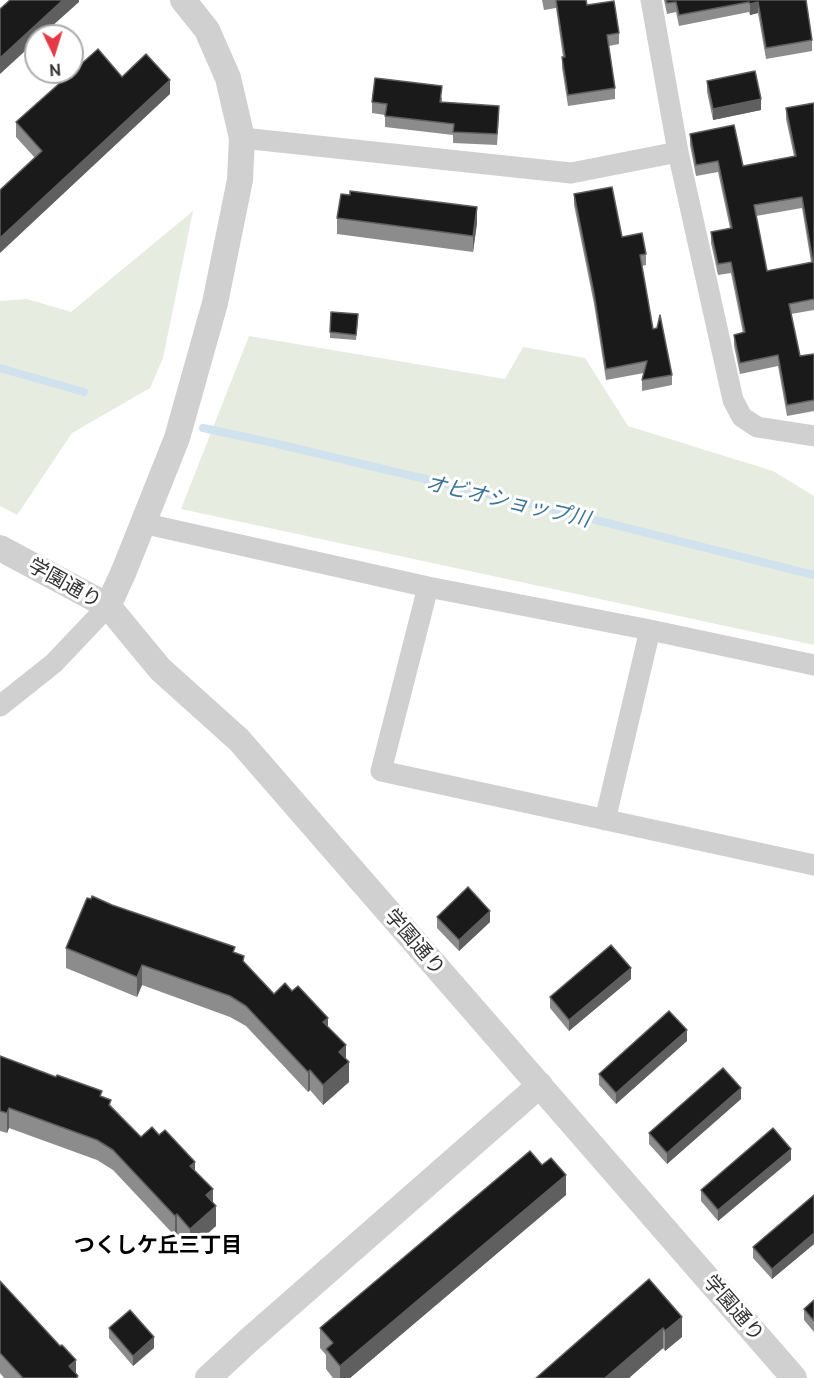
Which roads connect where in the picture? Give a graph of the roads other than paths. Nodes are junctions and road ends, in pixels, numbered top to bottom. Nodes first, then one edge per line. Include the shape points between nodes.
1 (183, 0) edge
2 (651, 0) edge
3 (242, 138) junction
4 (678, 152) junction
5 (814, 436) edge
6 (142, 523) junction
7 (0, 548) edge
8 (428, 587) junction
9 (108, 606) junction
10 (650, 630) junction
11 (814, 665) edge
12 (0, 706) edge
13 (605, 820) junction
14 (814, 865) edge
15 (540, 1085) junction
16 (217, 1375) edge
17 (794, 1378) edge

1 - 3 street via 207,30 228,78
2 - 4 street
3 - 4 street via 571,173
3 - 6 street via 240,180 215,303 177,438
4 - 5 street via 733,400 742,417 757,427
6 - 8 street
6 - 9 street
7 - 9 street, 学園通り
8 - 10 street
8 - 13 street via 381,771
9 - 12 street via 54,663
9 - 15 street, 学園通り via 160,669 239,741
10 - 11 street
10 - 13 street
13 - 14 street
15 - 16 street via 257,1333
15 - 17 street, 学園通り

